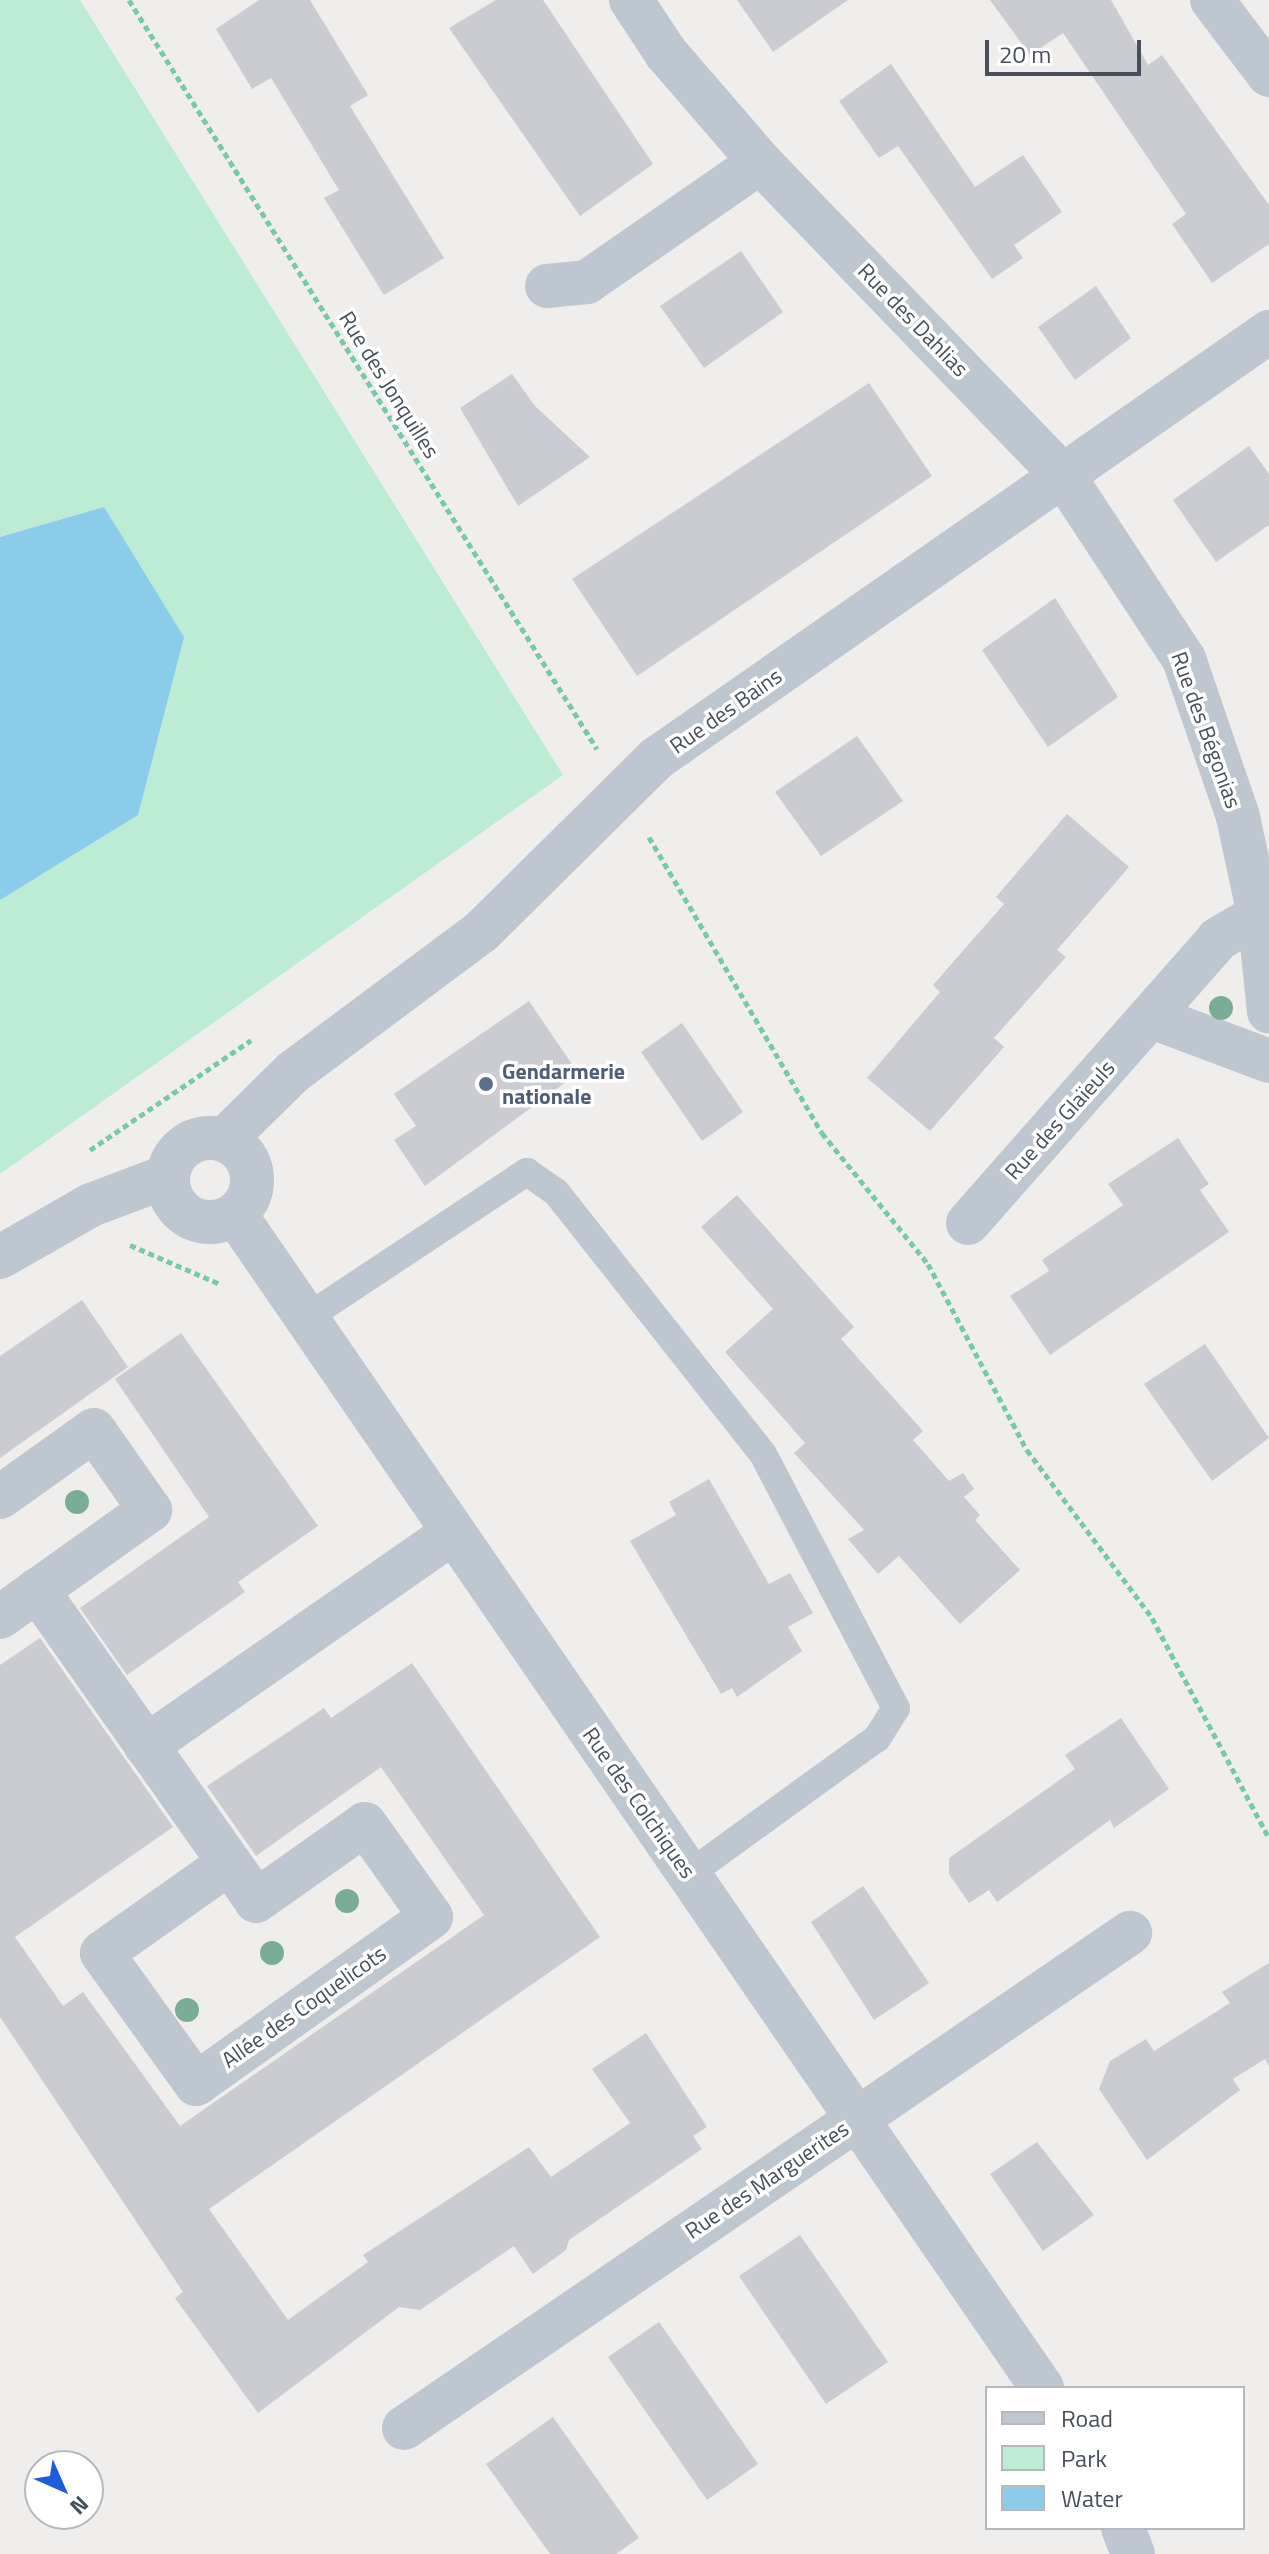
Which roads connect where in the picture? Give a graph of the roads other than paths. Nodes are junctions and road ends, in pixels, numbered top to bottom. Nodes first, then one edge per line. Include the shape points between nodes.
1 (631, 0) edge
2 (1212, 0) edge
3 (1269, 75) edge
4 (760, 162) junction
5 (547, 286) dead end
6 (1269, 332) edge
7 (1065, 478) junction
8 (1259, 915) junction
9 (1269, 1011) edge
10 (1152, 1017) junction
11 (1269, 1061) edge
12 (225, 1139) junction
13 (168, 1176) junction
14 (237, 1217) junction
15 (968, 1223) dead end
16 (0, 1257) edge
17 (297, 1305) junction
18 (0, 1497) edge
19 (453, 1533) junction
20 (37, 1590) junction
21 (0, 1617) edge
22 (146, 1746) junction
23 (229, 1863) junction
24 (688, 1875) junction
25 (1130, 1933) dead end
26 (860, 2117) junction
27 (1041, 2386) edge
28 (404, 2428) dead end
29 (1124, 2530) edge
30 (1133, 2554) edge

1 - 4 street, Rue des Dahlias via 666,53
2 - 3 street
4 - 5 street via 587,282
4 - 7 street, Rue des Dahlias
6 - 7 street, Rue des Bains
7 - 8 street, Rue des Bégonias via 1184,659 1238,817
7 - 12 street, Rue des Bains via 621,787 481,932 293,1072
8 - 9 street, Rue des Bégonias
8 - 10 street, Rue des Glaïeuls via 1218,939
10 - 11 street
10 - 15 street, Rue des Glaïeuls
12 - 13 street via 193,1140
12 - 14 street via 242,1151 253,1179
13 - 14 street via 181,1210 199,1221
13 - 16 street via 91,1205
14 - 17 street, Rue des Colchiques
17 - 19 street, Rue des Colchiques
17 - 24 lane via 527,1172 556,1192 763,1454 896,1708 877,1738
18 - 20 street via 94,1430 150,1510
19 - 22 street
19 - 24 street, Rue des Colchiques
20 - 21 street
20 - 22 street, Allée des Coquelicots
22 - 23 street, Allée des Coquelicots
23 - 23 street, Allée des Coquelicots via 256,1901 365,1824 431,1917 196,2084 102,1953
24 - 26 street, Rue des Colchiques
25 - 26 street, Rue des Marguerites
26 - 27 street, Rue des Colchiques
26 - 28 street, Rue des Marguerites
29 - 30 street

